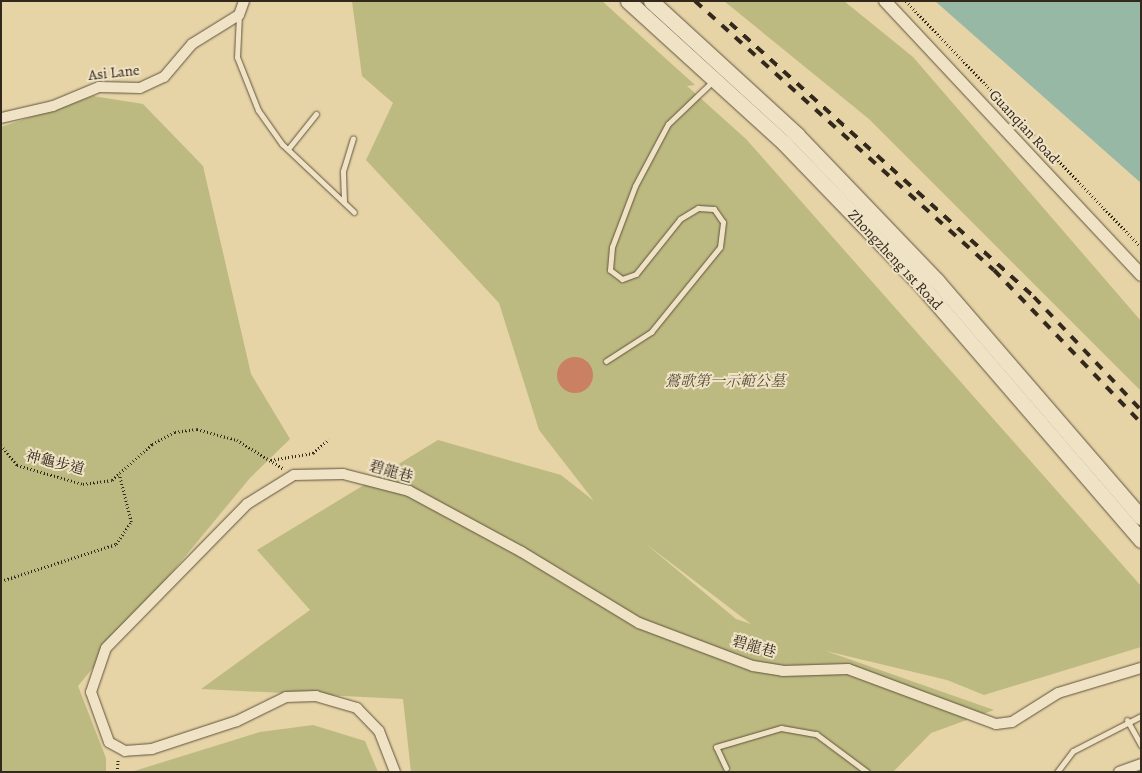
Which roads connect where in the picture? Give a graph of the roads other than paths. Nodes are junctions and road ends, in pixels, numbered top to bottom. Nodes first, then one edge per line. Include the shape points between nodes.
1 (244, 1) edge
2 (628, 1) edge
3 (651, 1) edge
4 (885, 1) edge
5 (239, 15) junction
6 (725, 69) junction
7 (714, 80) junction
8 (316, 114) dead end
9 (1, 118) edge
10 (353, 138) dead end
11 (288, 149) junction
12 (344, 202) junction
13 (354, 212) dead end
14 (1141, 275) edge
15 (606, 361) dead end
16 (1141, 517) edge
17 (1141, 540) edge
18 (1141, 668) edge
19 (1141, 716) edge
20 (1127, 720) junction
21 (1141, 745) edge
22 (1141, 764) edge
23 (726, 768) dead end
24 (395, 772) edge
25 (867, 772) edge
26 (1057, 772) edge
27 (1119, 772) edge

1 - 5 street
2 - 7 main road, Zhongzheng 1st Road
3 - 6 main road, Zhongzheng 1st Road
4 - 14 street, Guanqian Road
5 - 9 street, Asi Lane via 192,44 164,77 140,88 99,87 53,106
5 - 11 lane via 237,56 258,110
6 - 7 lane
6 - 16 main road, Zhongzheng 1st Road via 796,135 936,281
7 - 15 lane via 668,124 634,186 612,247 610,270 622,279 636,274 680,219 698,208 714,209 723,222 720,247 651,332
7 - 17 main road, Zhongzheng 1st Road via 784,143 921,285
8 - 11 lane
10 - 12 lane via 343,171
11 - 12 lane
12 - 13 lane
18 - 24 street, 碧龍巷 via 1058,692 1012,722 996,724 848,669 783,671 752,666 639,623 409,491 343,474 294,475 247,504 106,648 91,692 108,742 125,751 152,749 236,721 286,696 316,696 357,708 379,731
19 - 20 lane
20 - 21 lane
20 - 26 lane via 1073,752
22 - 27 street
23 - 25 lane via 716,746 782,728 816,734

